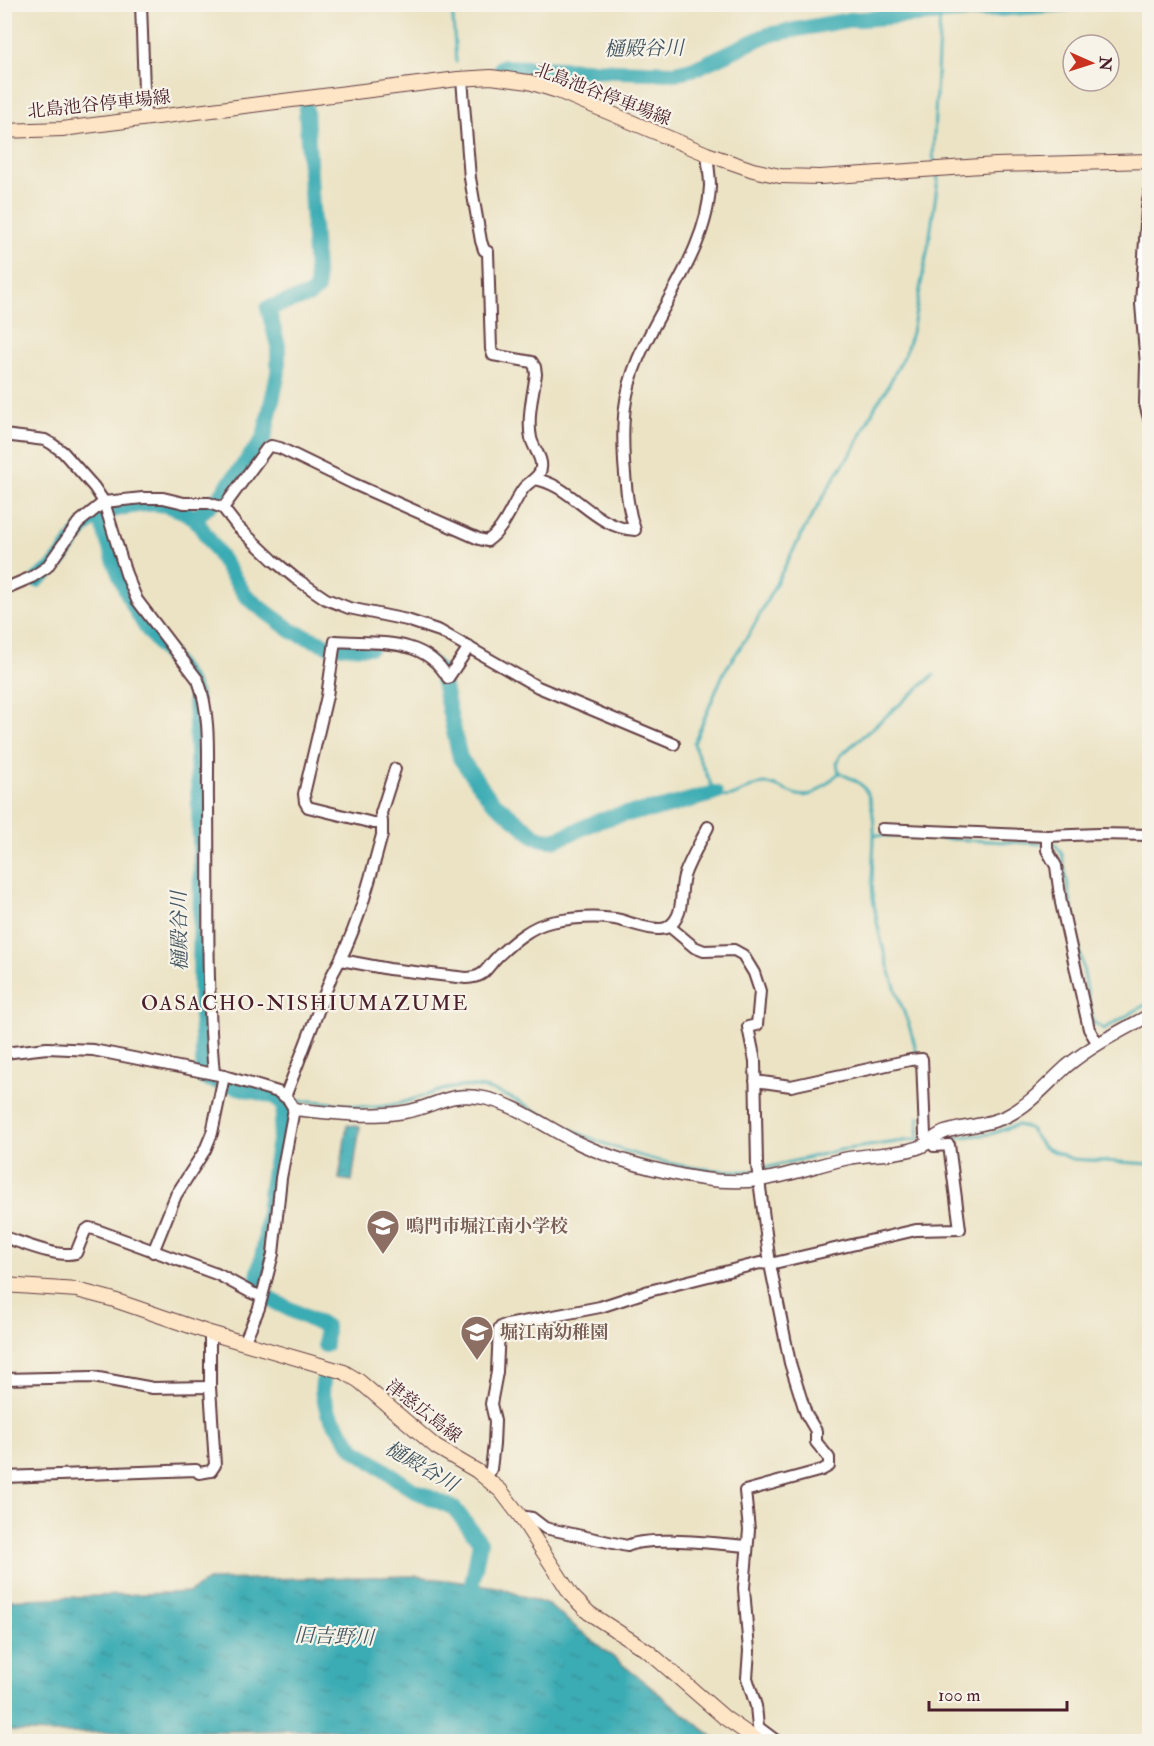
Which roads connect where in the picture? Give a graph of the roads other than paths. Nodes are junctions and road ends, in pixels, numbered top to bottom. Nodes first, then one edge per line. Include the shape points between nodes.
1 (141, 4) edge
2 (462, 79) junction
3 (145, 118) junction
4 (4, 131) edge
5 (707, 154) junction
6 (1149, 161) edge
7 (1149, 190) edge
8 (1149, 422) edge
9 (4, 435) edge
10 (534, 479) junction
11 (216, 505) junction
12 (106, 509) junction
13 (4, 589) edge
14 (468, 647) junction
15 (674, 744) dead end
16 (395, 769) dead end
17 (382, 824) junction
18 (708, 827) dead end
19 (882, 829) dead end
20 (1149, 835) edge
21 (1047, 842) junction
22 (669, 926) junction
23 (341, 960) junction
24 (1149, 1015) edge
25 (1098, 1044) junction
26 (4, 1053) edge
27 (212, 1074) junction
28 (755, 1081) junction
29 (290, 1102) junction
30 (930, 1141) junction
31 (758, 1173) junction
32 (4, 1237) edge
33 (153, 1252) junction
34 (770, 1264) junction
35 (9, 1287) edge
36 (262, 1293) junction
37 (210, 1333) junction
38 (244, 1343) junction
39 (4, 1379) edge
40 (210, 1387) junction
41 (4, 1477) edge
42 (486, 1479) junction
43 (520, 1516) junction
44 (747, 1546) junction
45 (760, 1742) edge
46 (778, 1742) edge

1 - 3 street
2 - 3 main road, 北島池谷停車場線
2 - 5 main road, 北島池谷停車場線 via 491,77 529,82
2 - 10 street via 470,178 481,241 488,252 491,349 493,355 532,362 535,367 530,429 541,469
3 - 4 main road, 北島池谷停車場線 via 62,129
5 - 6 main road, 北島池谷停車場線 via 771,174 820,177 975,166
5 - 10 street via 708,206 693,254 638,360 626,399 622,429 626,494 635,530 593,515 548,481
7 - 8 street via 1141,304
9 - 12 street via 52,444 94,487
10 - 11 street via 525,487 496,536 487,541 271,446
11 - 12 street via 143,498
11 - 14 street via 273,560 326,599 440,631
12 - 13 street via 78,523 47,567
12 - 27 street via 137,600 198,680 202,692 207,751
14 - 15 street via 538,687
14 - 17 street via 448,678 440,664 407,646 335,641 304,802 308,807
16 - 17 street via 381,813
17 - 23 street via 362,908
18 - 22 street via 683,879 679,914
19 - 21 street
20 - 21 street via 1098,834
21 - 25 street via 1056,866 1089,1029
22 - 23 street via 650,928 594,918 547,923 528,931 477,977
22 - 28 street via 704,951 734,950 743,955 754,973 760,991 757,1025 748,1027
23 - 29 street via 332,975
24 - 25 street
25 - 30 street via 1007,1116 985,1125 946,1132
26 - 27 street via 47,1048 93,1050
27 - 29 street via 278,1092
27 - 33 street via 208,1142 176,1195
28 - 30 street via 791,1086 922,1059
28 - 31 street
29 - 31 street via 344,1114 384,1115 464,1095 486,1098 574,1141 636,1164 726,1182
29 - 36 street via 273,1254
30 - 31 street via 919,1148 898,1152
30 - 34 street via 949,1145 960,1229 916,1230
31 - 34 street
32 - 33 street via 71,1254 76,1253 89,1228
33 - 36 street
34 - 42 street via 760,1263 567,1315 502,1326 491,1404 495,1444
34 - 44 street via 790,1363 806,1414 816,1431 816,1442 829,1458 829,1466 745,1491
35 - 37 main road, 津慈広島線 via 77,1290
36 - 38 street via 260,1308
37 - 38 main road, 津慈広島線
37 - 40 street
38 - 42 main road, 津慈広島線 via 344,1372 436,1447
39 - 40 street via 93,1377 153,1388
40 - 41 street via 215,1465 211,1471
42 - 43 main road, 津慈広島線
43 - 44 street via 532,1518 545,1528 627,1546 659,1541
43 - 45 main road, 津慈広島線 via 572,1596 589,1613 649,1652 725,1719
44 - 46 street via 747,1678 758,1727

